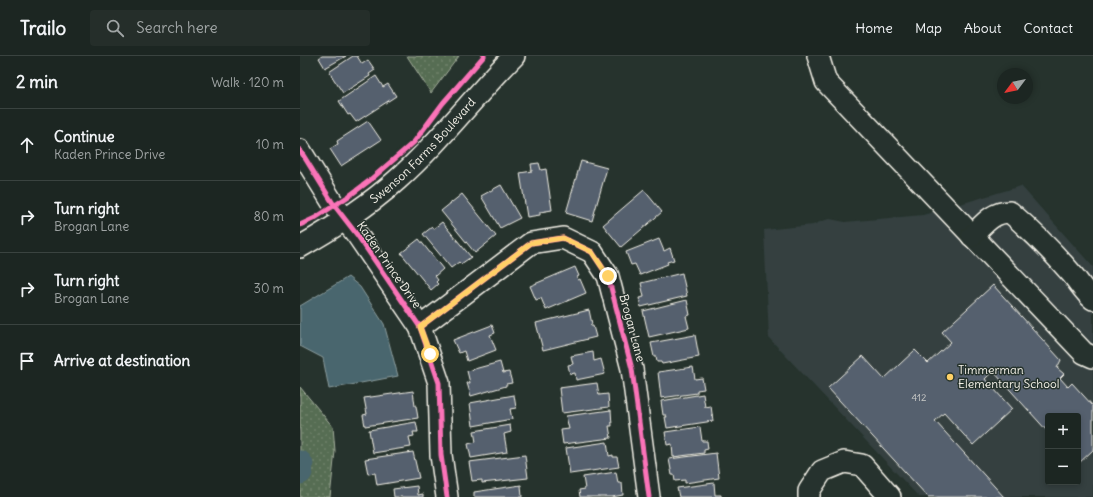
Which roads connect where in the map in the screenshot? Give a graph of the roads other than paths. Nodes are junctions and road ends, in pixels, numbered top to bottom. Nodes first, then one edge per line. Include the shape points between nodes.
1 (514, 56) edge
2 (818, 56) edge
3 (300, 150) edge
4 (345, 220) junction
5 (972, 236) junction
6 (300, 247) edge
7 (1093, 299) edge
8 (420, 327) junction
9 (1093, 357) edge
10 (447, 497) edge
11 (649, 497) edge
12 (809, 497) edge
13 (890, 497) edge

1 - 4 street, Swenson Farms Boulevard via 426,152 397,180
2 - 5 street via 826,82
3 - 4 street, Kaden Prince Drive
4 - 6 street, Swenson Farms Boulevard
4 - 8 street, Kaden Prince Drive
5 - 7 street via 995,215 1010,212 1038,237
5 - 9 street via 1084,353
8 - 10 street, Kaden Prince Drive via 439,383 441,455
8 - 11 street, Brogan Lane via 531,243 563,238 592,252 608,276 632,369
12 - 13 street via 809,490 822,471 844,462 862,466

